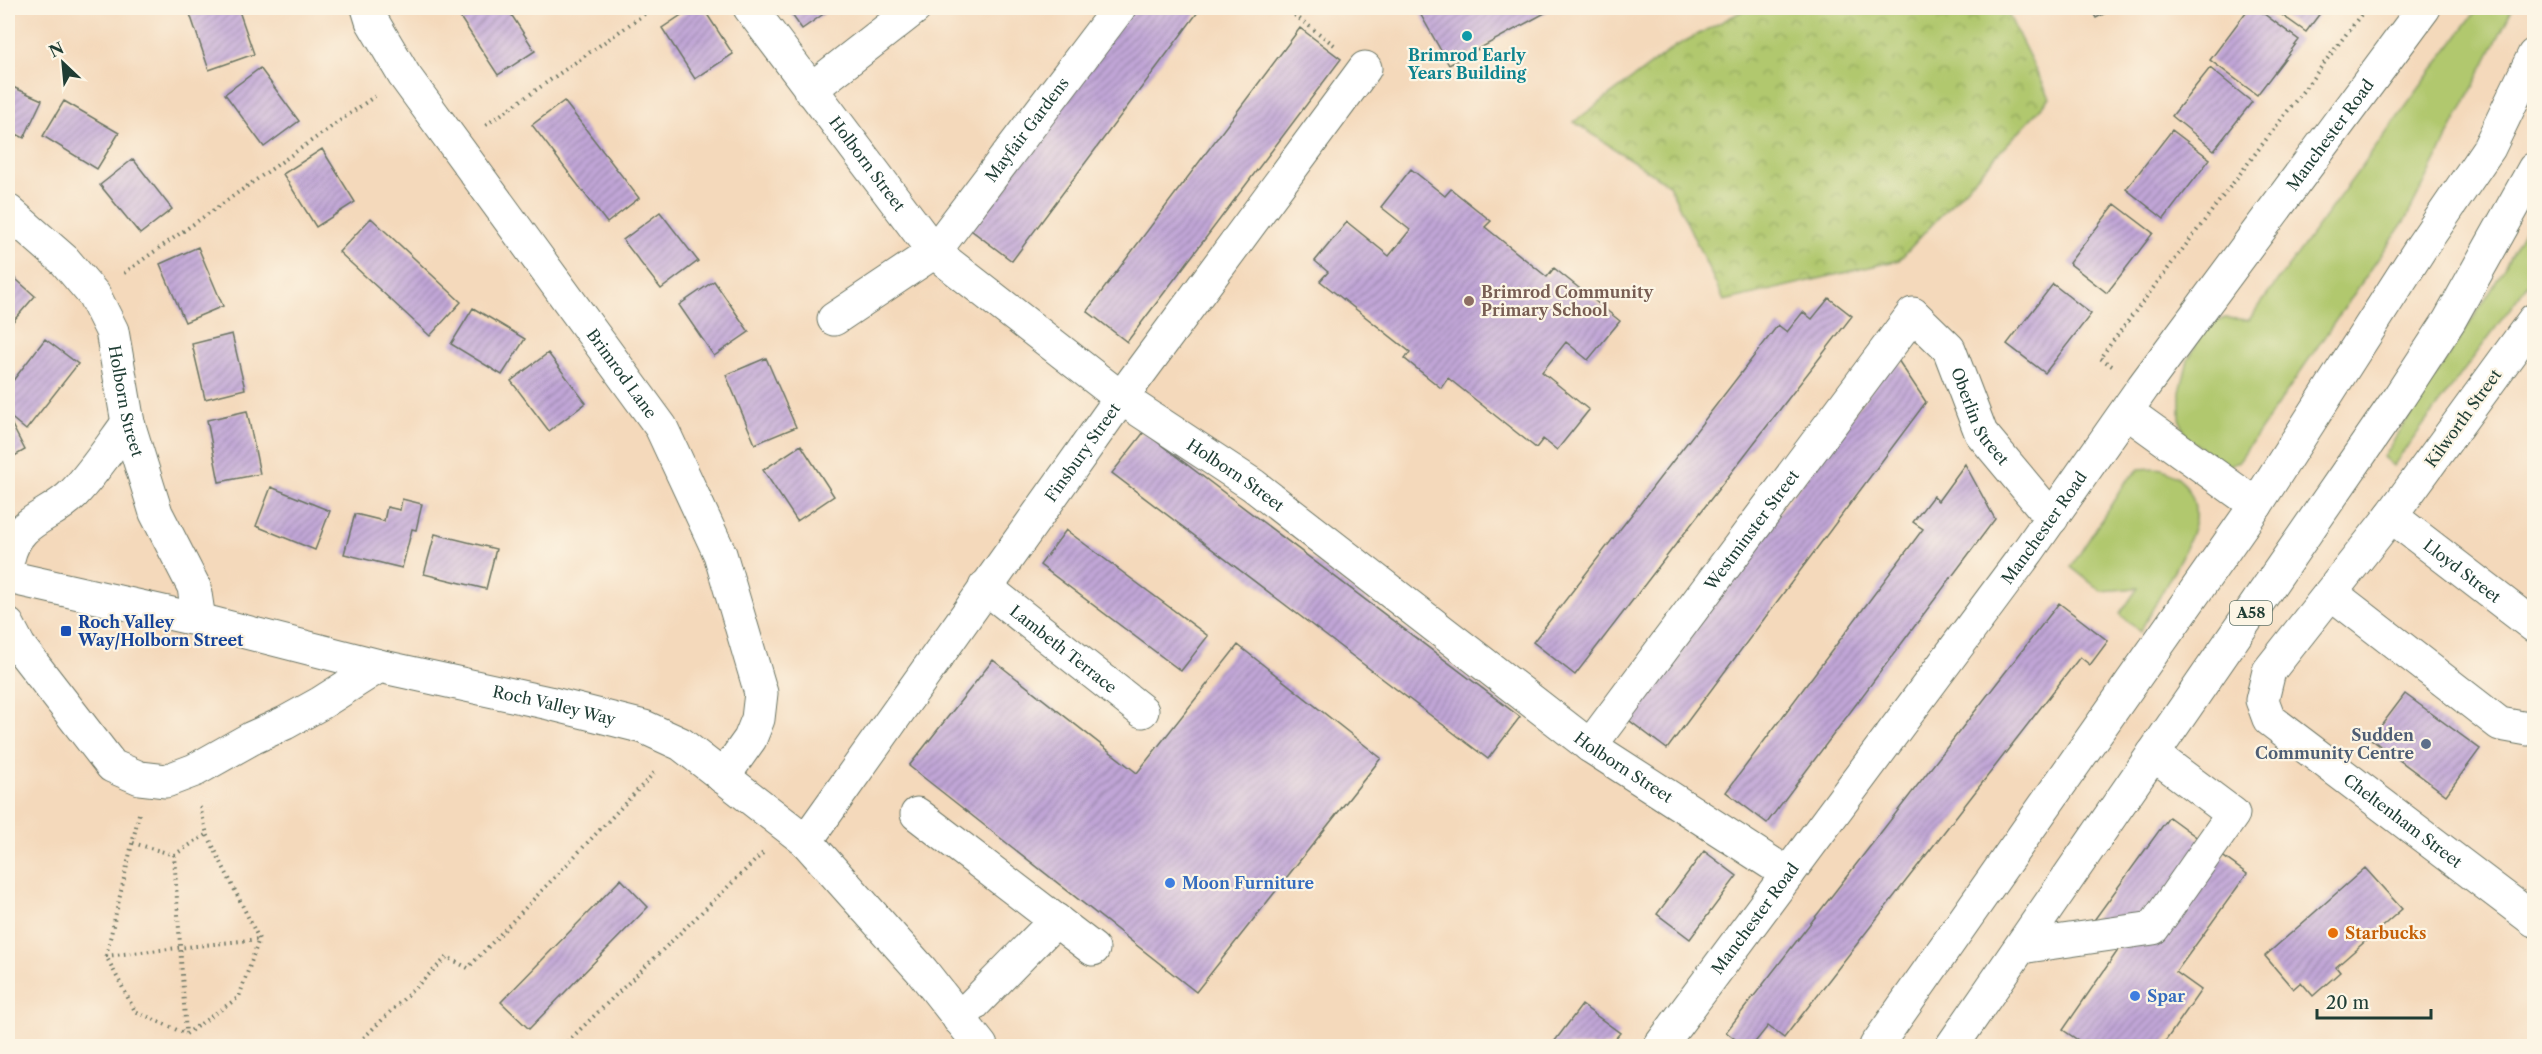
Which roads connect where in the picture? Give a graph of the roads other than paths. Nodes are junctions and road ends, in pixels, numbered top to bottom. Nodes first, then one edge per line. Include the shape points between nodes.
1 (368, 8) edge
2 (750, 8) edge
3 (915, 8) edge
4 (1119, 8) edge
5 (2424, 8) edge
6 (2535, 55) edge
7 (1365, 68) road end
8 (810, 90) junction
9 (2535, 170) edge
10 (8, 211) edge
11 (934, 252) junction
12 (1913, 314) joint
13 (834, 319) dead end
14 (2535, 320) edge
15 (1121, 398) junction
16 (2127, 412) junction
17 (128, 423) junction
18 (2256, 505) junction
19 (2391, 516) junction
20 (2052, 518) junction
21 (8, 559) edge
22 (8, 578) edge
23 (985, 587) junction
24 (2331, 593) junction
25 (199, 620) junction
26 (8, 625) edge
27 (2535, 626) edge
28 (379, 666) junction
29 (1142, 711) dead end
30 (2535, 726) edge
31 (1590, 746) junction
32 (2153, 754) junction
33 (723, 777) junction
34 (917, 814) dead end
35 (797, 834) junction
36 (1788, 874) junction
37 (1056, 920) junction
38 (2535, 921) edge
39 (2021, 947) junction
40 (1093, 949) dead end
41 (959, 1019) junction
42 (981, 1047) edge
43 (1660, 1047) edge
44 (1876, 1047) edge
45 (1953, 1047) edge

1 - 33 main road, Brimrod Lane via 404,75 661,427 720,554 761,693 758,719 750,739
2 - 8 main road, Holborn Street
3 - 8 main road
4 - 11 main road, Mayfair Gardens
5 - 16 main road, Manchester Road
6 - 18 main road via 2489,148
7 - 15 main road, Finsbury Street
8 - 11 main road, Holborn Street
9 - 32 main road, A58 via 2449,321 2400,396
10 - 17 main road, Holborn Street via 65,261 94,295 112,331
11 - 13 main road, Mayfair Gardens
11 - 15 main road, Holborn Street
12 - 20 main road, Oberlin Street via 1949,349 1981,433
12 - 31 main road, Westminster Street
14 - 19 main road, Kilworth Street
15 - 23 main road, Finsbury Street
15 - 31 main road, Holborn Street via 1253,485
16 - 18 main road
16 - 20 main road, Manchester Road
17 - 21 main road via 73,494 26,525 11,544
17 - 25 main road, Holborn Street via 156,513 194,587
18 - 44 main road
19 - 24 main road, Cheltenham Street
19 - 27 main road, Lloyd Street
20 - 36 main road, Manchester Road
22 - 25 main road, Roch Valley Way
23 - 29 main road, Lambeth Terrace
23 - 35 main road, Finsbury Street
24 - 30 main road via 2500,724 2528,729
24 - 38 main road, Cheltenham Street via 2269,671 2262,700 2269,719
25 - 28 main road, Roch Valley Way
26 - 28 main road via 19,646 112,766 140,778 166,781 195,770 321,704
28 - 33 main road, Roch Valley Way via 644,727 681,744
31 - 36 main road, Holborn Street
32 - 39 main road, A58
32 - 39 main road via 2233,814 2153,928
33 - 35 main road, Roch Valley Way
34 - 37 main road
35 - 41 main road, Roch Valley Way via 922,971
36 - 43 main road, Manchester Road
37 - 40 main road
37 - 41 main road
39 - 45 main road, A58
41 - 42 main road, Roch Valley Way

